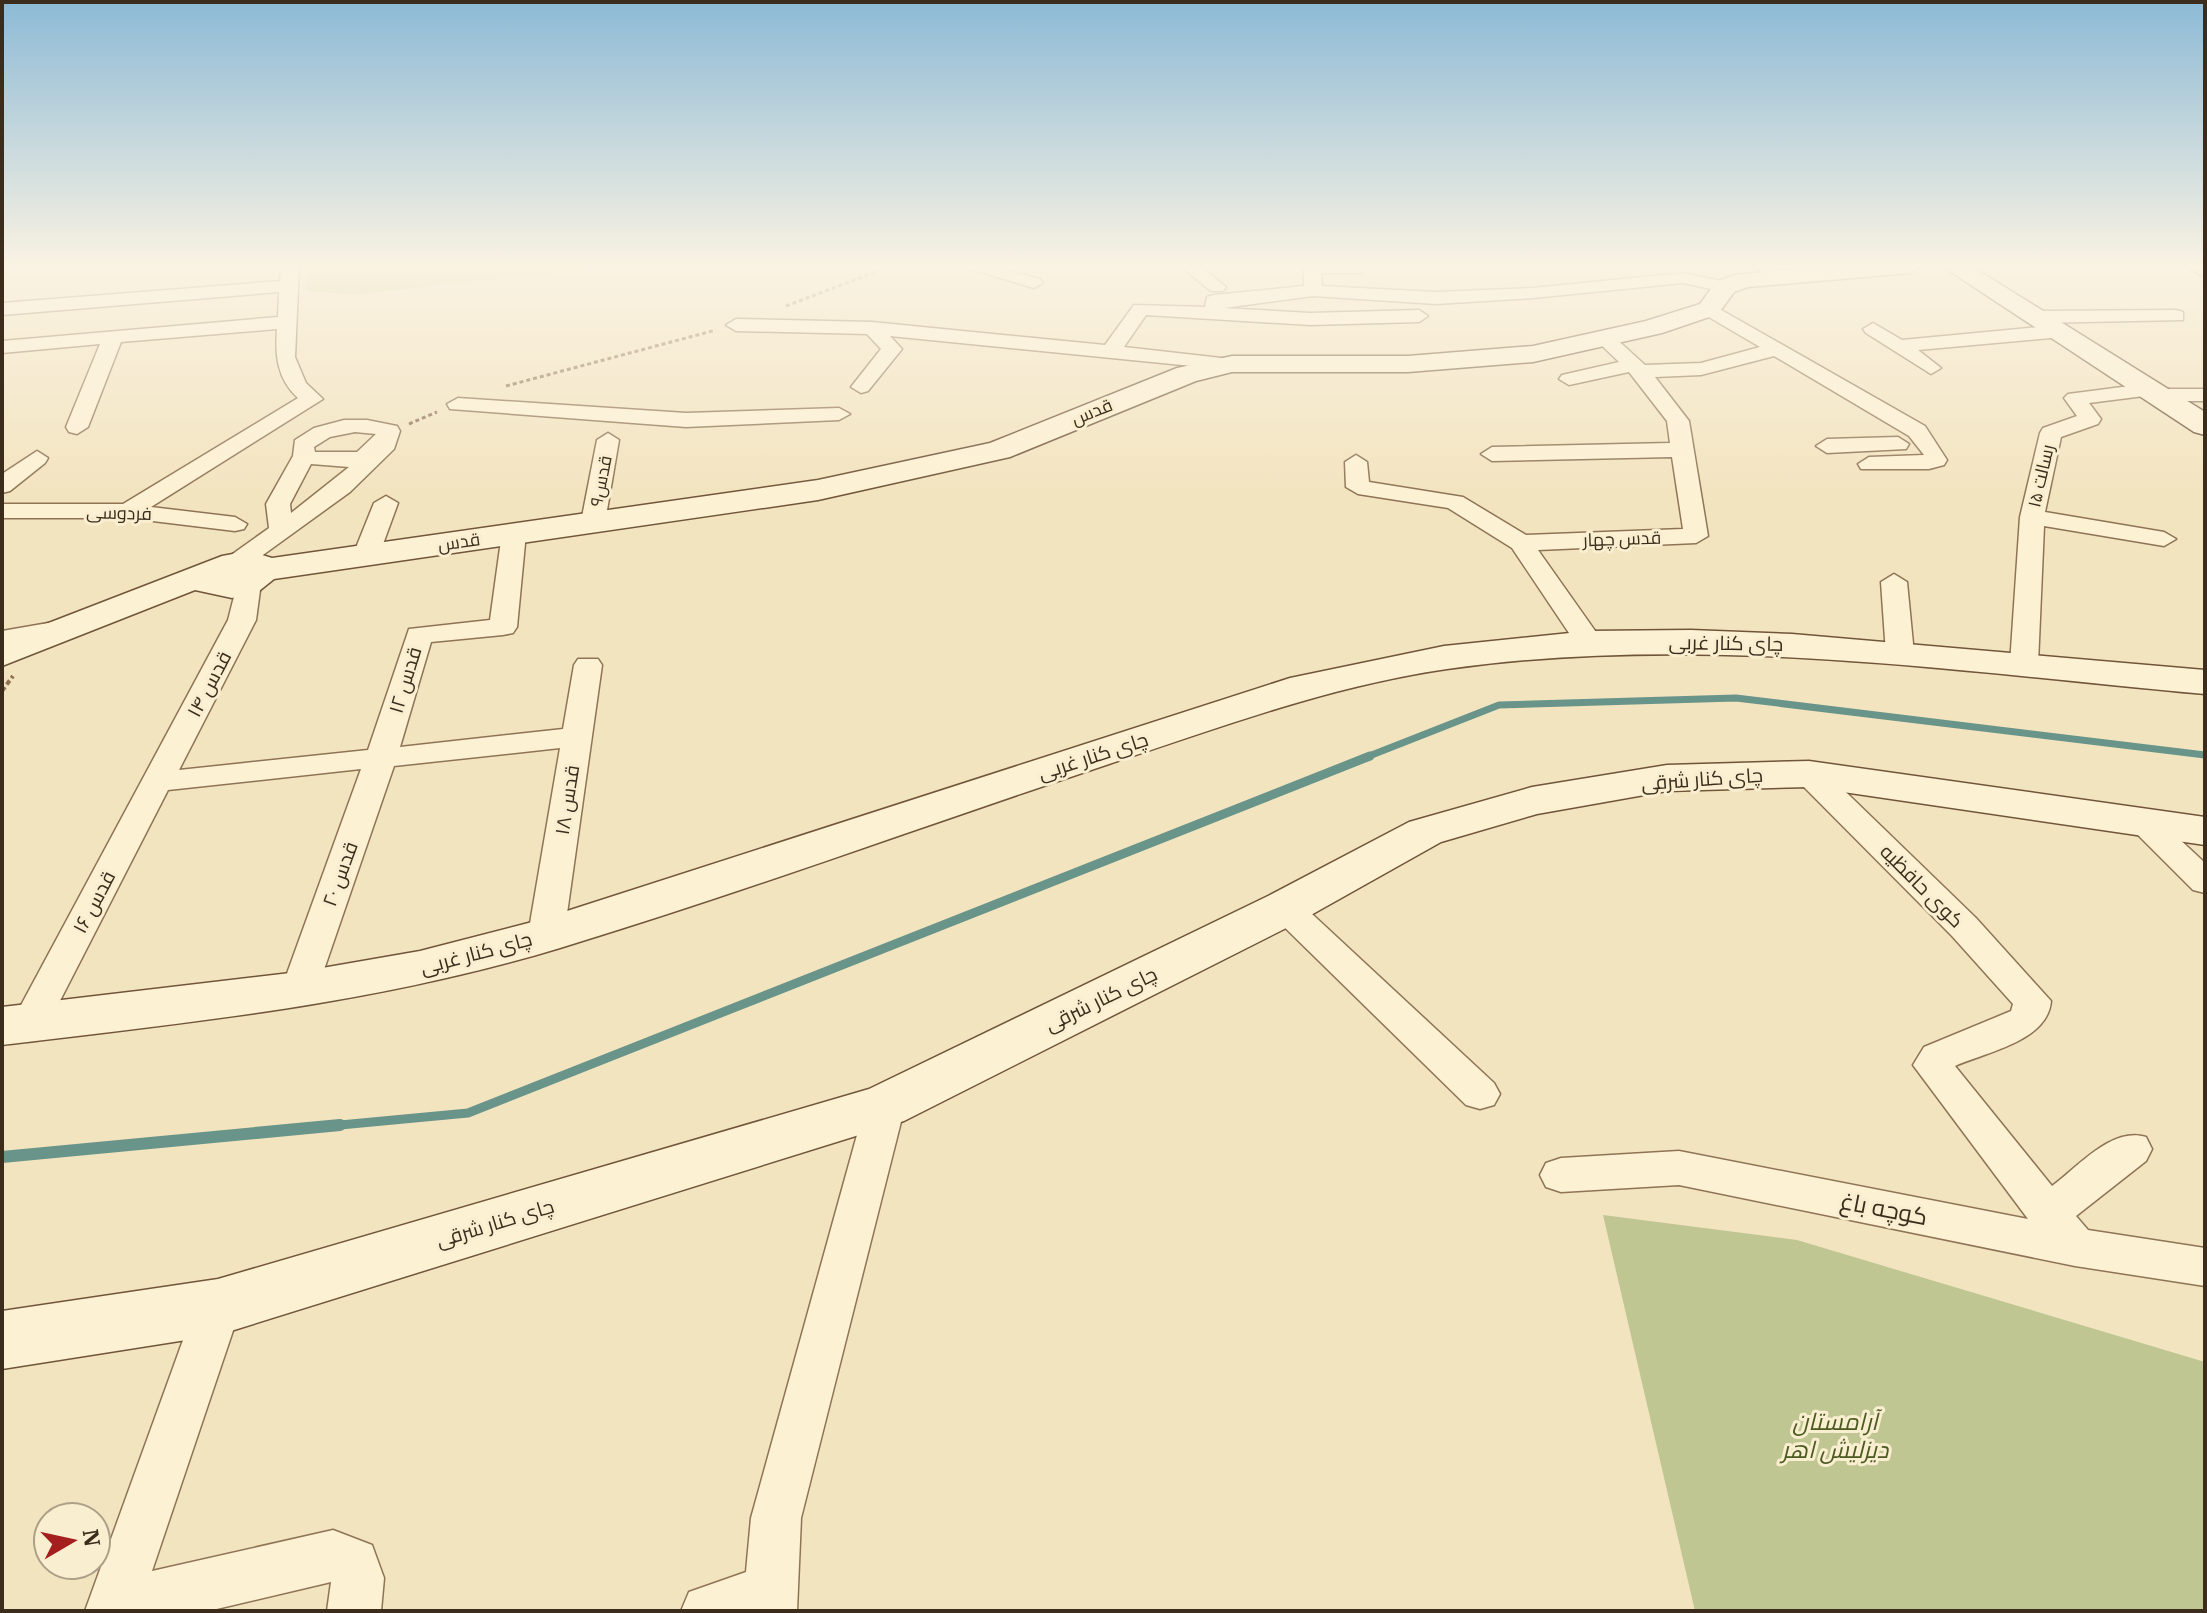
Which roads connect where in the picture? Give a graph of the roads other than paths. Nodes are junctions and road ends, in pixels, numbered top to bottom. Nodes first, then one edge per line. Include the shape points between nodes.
1 (66, 341) edge
2 (111, 341) edge
3 (286, 341) edge
4 (885, 341) edge
5 (993, 341) edge
6 (1118, 341) edge
7 (1594, 341) edge
8 (1608, 341) edge
9 (1767, 341) edge
10 (1892, 341) edge
11 (1950, 341) edge
12 (2077, 341) edge
13 (1899, 346) junction
14 (2, 347) edge
15 (1776, 349) junction
16 (1109, 354) junction
17 (1232, 364) junction
18 (1637, 368) junction
19 (1931, 368) dead end
20 (1569, 379) dead end
21 (861, 387) dead end
22 (2157, 392) junction
23 (2205, 395) edge
24 (312, 399) junction
25 (458, 404) road end
26 (839, 414) dead end
27 (2205, 426) edge
28 (77, 427) dead end
29 (382, 434) junction
30 (1921, 437) junction
31 (608, 440) dead end
32 (1827, 446) dead end
33 (303, 450) junction
34 (1680, 450) junction
35 (1492, 454) dead end
36 (37, 458) dead end
37 (1356, 462) dead end
38 (1869, 464) dead end
39 (2, 486) edge
40 (386, 503) dead end
41 (2, 511) edge
42 (128, 511) junction
43 (2032, 517) junction
44 (593, 522) junction
45 (235, 524) dead end
46 (282, 531) junction
47 (514, 533) junction
48 (2164, 539) dead end
49 (1521, 543) junction
50 (366, 555) junction
51 (240, 574) junction
52 (1894, 582) dead end
53 (78, 626) junction
54 (2, 639) edge
55 (1589, 642) junction
56 (2, 654) edge
57 (1900, 654) junction
58 (2024, 664) junction
59 (588, 665) dead end
60 (2205, 682) edge
61 (577, 737) junction
62 (381, 758) junction
63 (1809, 774) junction
64 (157, 782) junction
65 (2145, 824) junction
66 (2205, 831) edge
67 (2205, 882) edge
68 (1285, 908) junction
69 (546, 935) junction
70 (299, 990) junction
71 (17, 1024) edge
72 (1480, 1094) dead end
73 (885, 1106) junction
74 (2131, 1149) dead end
75 (1561, 1175) dead end
76 (2048, 1214) junction
77 (2075, 1247) junction
78 (2205, 1267) edge
79 (218, 1307) junction
80 (2, 1340) edge
81 (772, 1600) edge
82 (113, 1608) edge
83 (354, 1611) edge
84 (708, 1611) edge

1 - 14 street
2 - 28 street
3 - 24 street via 285,357 297,386
4 - 21 street via 892,349
5 - 16 street
6 - 16 street
7 - 17 street, قدس via 1533,354 1408,364
8 - 18 street, قدس چهار
9 - 15 street
10 - 13 street
11 - 13 street
12 - 22 street
13 - 19 street
15 - 18 street via 1701,369
15 - 30 street
16 - 17 street
17 - 44 street, قدس via 1187,374 999,450 818,490
18 - 20 street
18 - 34 street, قدس چهار via 1678,421
22 - 23 street
22 - 27 street
22 - 43 street, رسالت ۱۵ via 2075,398 2090,419 2051,433
24 - 29 street
24 - 33 street
24 - 42 street
25 - 26 street via 686,420
29 - 33 street via 316,433
29 - 33 street via 355,460 329,461
29 - 46 street, قدس via 342,487
30 - 32 street
30 - 38 street via 1936,460
31 - 44 street, قدس۹
33 - 46 street via 278,504
34 - 35 street
34 - 49 street, قدس چهار via 1696,536
36 - 39 street
37 - 49 street via 1358,487 1455,502
40 - 50 street
41 - 42 street, فردوسی
42 - 45 street, فردوسی
43 - 48 street
43 - 58 street, رسالت ۱۵
44 - 47 street, قدس
46 - 51 street, قدس
47 - 50 street, قدس
47 - 62 street, قدس ۱۲ via 503,627 419,635
49 - 55 street
50 - 51 street, قدس
51 - 53 street, قدس
51 - 64 street, قدس ۱۴ via 242,620
52 - 57 street
53 - 54 street, قدس
53 - 56 street, قدس
55 - 57 street, چای کنار غربی via 1777,644
55 - 69 street, چای کنار غربی via 1444,658 1304,686
57 - 58 street, چای کنار غربی
58 - 60 street, چای کنار غربی
59 - 61 street, قدس ۱۸
61 - 62 street
61 - 69 street, قدس ۱۸
62 - 64 street
62 - 70 street, قدس ۲۰
63 - 65 street, چای کنار شرقی
63 - 68 street, چای کنار شرقی via 1667,778 1532,801 1425,832
63 - 76 street, کوی حافظیه via 2032,1001 2024,1021 1938,1057 1932,1065
64 - 71 street, قدس ۱۶
65 - 66 street, چای کنار شرقی
65 - 67 street
68 - 72 street
68 - 73 street, چای کنار شرقی
69 - 70 street, چای کنار غربی via 420,969
70 - 71 street, چای کنار غربی
73 - 79 street, چای کنار شرقی
73 - 81 street via 776,1518 770,1545
74 - 76 street
75 - 77 street, کوچه باغ via 1679,1168
76 - 77 street
77 - 78 street, کوچه باغ
79 - 80 street, چای کنار شرقی
79 - 82 street
81 - 84 street
82 - 83 street via 333,1556 354,1563

